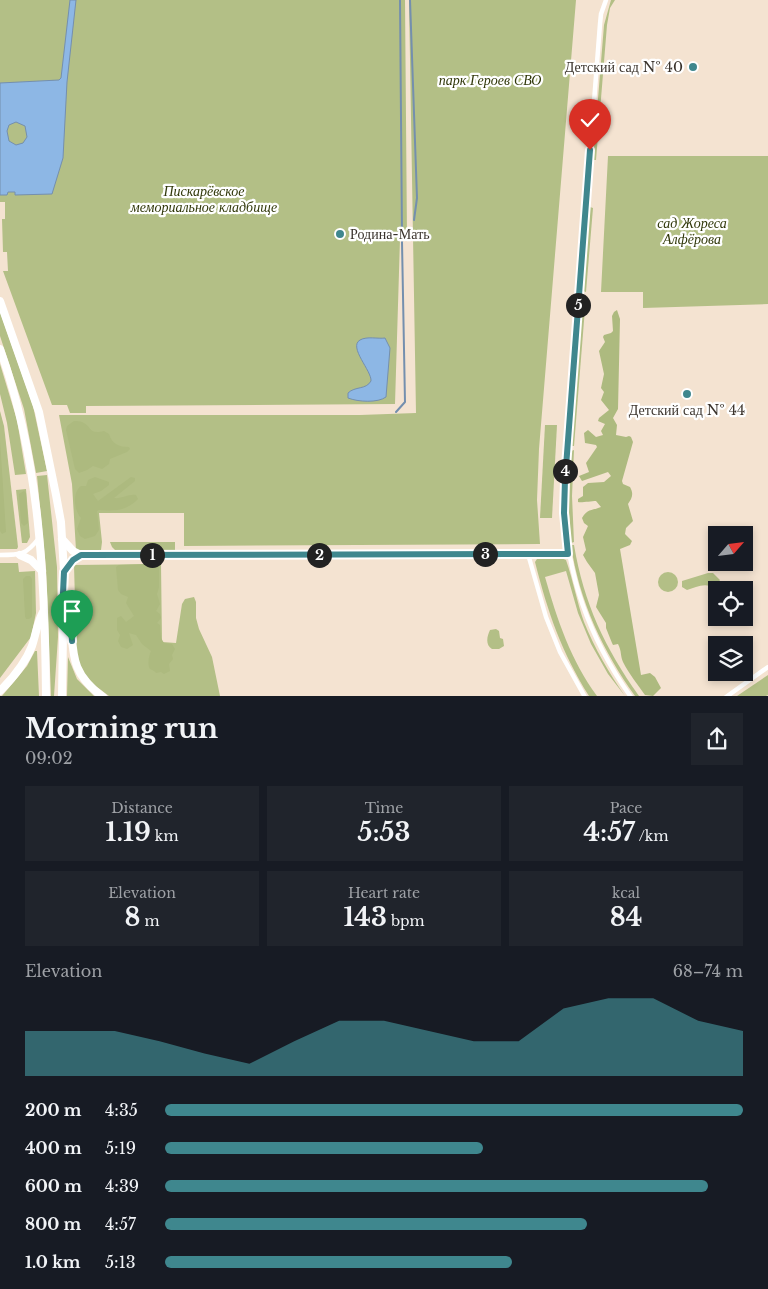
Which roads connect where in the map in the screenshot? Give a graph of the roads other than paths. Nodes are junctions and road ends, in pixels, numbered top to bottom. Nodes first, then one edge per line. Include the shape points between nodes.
1 (606, 0) edge
2 (0, 301) edge
3 (0, 349) edge
4 (40, 538) junction
5 (62, 539) junction
6 (528, 554) junction
7 (568, 554) junction
8 (0, 555) edge
9 (20, 555) junction
10 (81, 555) junction
11 (42, 571) junction
12 (64, 572) junction
13 (63, 593) junction
14 (43, 612) junction
15 (768, 667) edge
16 (0, 691) edge
17 (46, 696) edge
18 (62, 696) edge
19 (103, 696) edge
20 (585, 696) edge
21 (631, 696) edge
22 (726, 696) edge

1 - 7 street via 600,24 565,480
2 - 5 main road via 39,412
3 - 4 main road via 26,438
4 - 9 street
4 - 11 main road
5 - 10 main road
5 - 12 main road
6 - 7 street
6 - 10 street
6 - 20 street via 560,652
7 - 21 street via 590,628 609,665
8 - 9 street
9 - 11 main road
10 - 12 street
11 - 14 main road
12 - 13 main road
13 - 18 main road
13 - 19 main road via 70,610 72,649 77,670 89,686
14 - 16 main road via 25,661
14 - 17 main road
15 - 22 street

